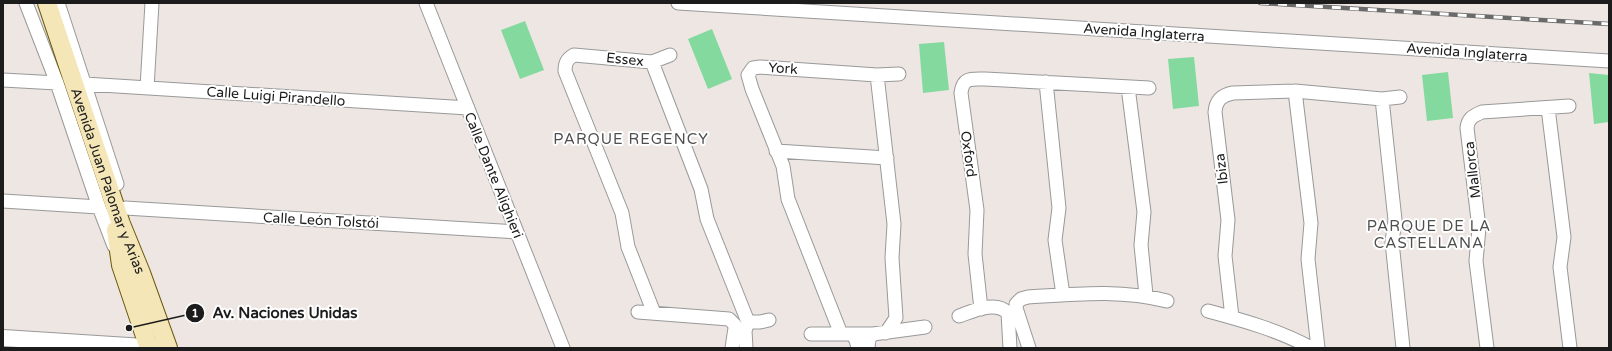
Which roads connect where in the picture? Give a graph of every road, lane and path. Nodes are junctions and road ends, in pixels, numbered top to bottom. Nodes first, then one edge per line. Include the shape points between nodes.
1 (26, 3) edge
2 (36, 3) edge
3 (47, 3) edge
4 (58, 3) edge
5 (152, 3) edge
6 (426, 3) edge
7 (678, 3) edge
8 (670, 55) dead end
9 (1609, 61) edge
10 (652, 62) junction
11 (899, 74) dead end
12 (877, 75) junction
13 (3, 80) edge
14 (1046, 82) junction
15 (57, 83) junction
16 (85, 84) junction
17 (1128, 87) junction
18 (148, 88) junction
19 (1149, 88) dead end
20 (1295, 91) junction
21 (1400, 97) dead end
22 (1382, 99) junction
23 (1569, 106) dead end
24 (468, 108) junction
25 (1548, 108) junction
26 (776, 151) junction
27 (886, 158) junction
28 (3, 201) edge
29 (99, 207) junction
30 (125, 208) junction
31 (517, 232) junction
32 (121, 265) junction
33 (141, 273) junction
34 (1063, 295) junction
35 (1146, 295) junction
36 (1167, 301) dead end
37 (981, 309) junction
38 (1208, 311) dead end
39 (638, 312) dead end
40 (654, 313) junction
41 (959, 316) dead end
42 (1232, 317) junction
43 (769, 320) dead end
44 (748, 322) junction
45 (925, 327) dead end
46 (811, 334) dead end
47 (847, 334) junction
48 (880, 334) junction
49 (3, 338) edge
50 (153, 348) edge
51 (168, 348) edge
52 (563, 348) edge
53 (732, 348) edge
54 (746, 348) edge
55 (858, 348) edge
56 (868, 348) edge
57 (1010, 348) edge
58 (1029, 348) edge
59 (1311, 348) edge
60 (1318, 348) edge
61 (1403, 348) edge
62 (1487, 348) edge
63 (1570, 348) edge

1 - 15 street, Avenida Juan Palomar y Arias
2 - 32 main road, Avenida Juan Palomar y Arias via 116,230
3 - 33 main road, Avenida Juan Palomar y Arias via 118,217
4 - 16 street, Avenida Juan Palomar y Arias
5 - 18 street
6 - 24 street, Calle Dante Alighieri
7 - 9 street, Avenida Inglaterra
8 - 10 street
10 - 40 street, Essex via 574,55 566,63 565,72 622,213 628,247
10 - 44 street, Essex via 701,189 707,219
11 - 12 street, York
12 - 26 street, York via 753,68 748,75 749,83
12 - 27 street
13 - 15 street
14 - 17 street, Oxford
14 - 34 street via 1059,208 1055,240
14 - 37 street, Oxford via 973,79 962,85 977,210 975,254
15 - 29 street, Avenida Juan Palomar y Arias
16 - 18 street, Calle Luigi Pirandello
16 - 30 street, Avenida Juan Palomar y Arias
17 - 19 street, Oxford
17 - 35 street via 1144,212 1140,245
18 - 24 street, Calle Luigi Pirandello
20 - 22 street, Ibiza
20 - 42 street, Ibiza via 1227,94 1219,99 1215,106 1228,220 1225,256
20 - 60 street via 1311,223 1308,259
21 - 22 street, Ibiza
22 - 61 street via 1395,220 1392,242
23 - 25 street, Mallorca
24 - 31 street, Calle Dante Alighieri
25 - 62 street, Mallorca via 1482,112 1468,122 1479,228 1476,261
25 - 63 street via 1564,237 1560,267
26 - 27 street
26 - 47 street, York via 783,166 788,199
27 - 48 street via 894,224 892,258 896,318
28 - 29 street
29 - 32 street, Avenida Juan Palomar y Arias
30 - 31 street, Calle León Tolstói
30 - 33 street, Avenida Juan Palomar y Arias
31 - 52 street, Calle Dante Alighieri
32 - 50 main road
33 - 51 main road
34 - 35 street
34 - 58 street via 1028,297 1016,304
35 - 36 street
37 - 41 street
37 - 57 street via 998,307 1008,313
38 - 42 street
39 - 40 street
40 - 53 street via 729,319 735,325
42 - 59 street via 1299,341
43 - 44 street
44 - 54 street, Essex via 745,331
45 - 48 street
46 - 47 street
47 - 48 street
47 - 55 street, York via 856,340
48 - 56 street via 869,339
49 - 50 street

